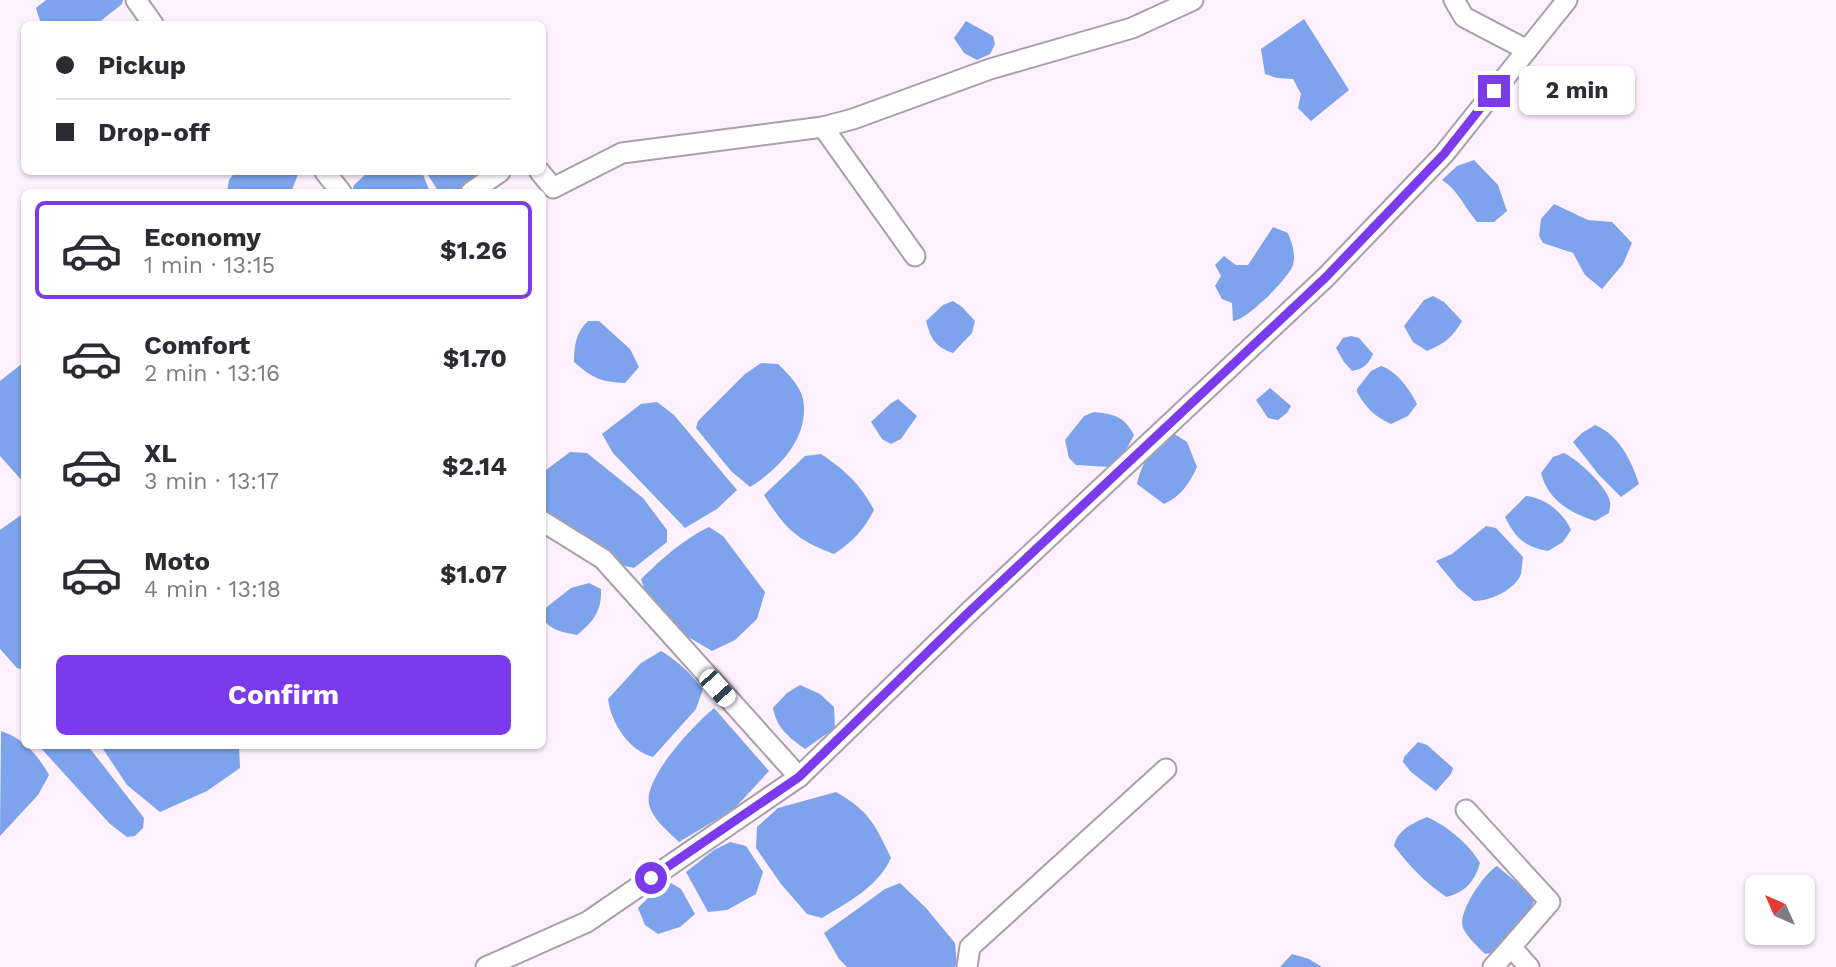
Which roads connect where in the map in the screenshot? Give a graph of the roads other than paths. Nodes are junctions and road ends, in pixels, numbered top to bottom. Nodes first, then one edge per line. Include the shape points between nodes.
1 (136, 0) edge
2 (1193, 0) edge
3 (1454, 0) edge
4 (1567, 0) edge
5 (151, 21) edge
6 (1527, 50) junction
7 (823, 127) junction
8 (327, 175) edge
9 (496, 175) edge
10 (542, 175) edge
11 (339, 189) edge
12 (475, 189) edge
13 (915, 256) dead end
14 (546, 523) edge
15 (1166, 769) dead end
16 (799, 777) junction
17 (1466, 810) dead end
18 (1511, 947) junction
19 (485, 967) edge
20 (967, 967) edge
21 (1493, 967) edge
22 (1529, 967) edge

1 - 5 street
2 - 7 street via 1132,28 990,69
3 - 6 street via 1464,16
4 - 6 street
6 - 16 street via 1444,154 1326,277
7 - 10 street via 622,153 553,188
7 - 13 street
8 - 11 street
9 - 12 street
14 - 16 street via 603,559
15 - 20 street via 970,947
16 - 19 street via 587,922
17 - 18 street via 1550,902
18 - 21 street
18 - 22 street

